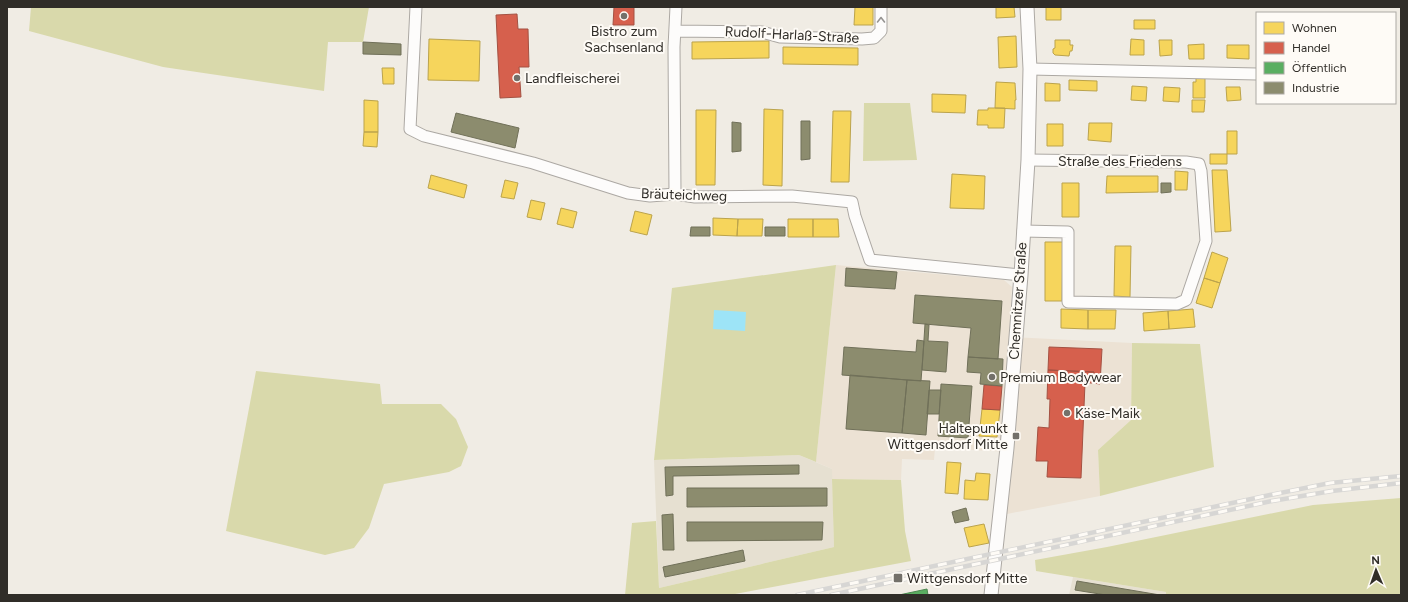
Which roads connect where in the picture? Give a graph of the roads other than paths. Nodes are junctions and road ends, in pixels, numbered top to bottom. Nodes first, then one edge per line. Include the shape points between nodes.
1 (416, 7) edge
2 (676, 7) edge
3 (881, 7) edge
4 (1027, 7) edge
5 (675, 32) junction
6 (1030, 70) junction
7 (1256, 74) edge
8 (1028, 160) junction
9 (676, 194) junction
10 (1023, 231) junction
11 (1021, 274) junction
12 (991, 595) edge

1 - 9 street, Bräuteichweg via 410,129 424,136 533,163 628,193 650,196
2 - 5 street
5 -> 3 street, Rudolf-Harlaß-Straße via 762,32 780,37 874,38 881,31
4 - 6 street, Chemnitzer Straße
5 - 9 street
6 - 7 street
6 - 8 street, Chemnitzer Straße
8 - 10 street, Chemnitzer Straße
8 - 10 street, Straße des Friedens via 1199,164 1206,241 1186,300 1177,304 1068,302 1068,232
9 - 11 street, Bräuteichweg via 695,197 792,196 852,202 870,260
10 - 11 street, Chemnitzer Straße
11 - 12 street, Chemnitzer Straße

